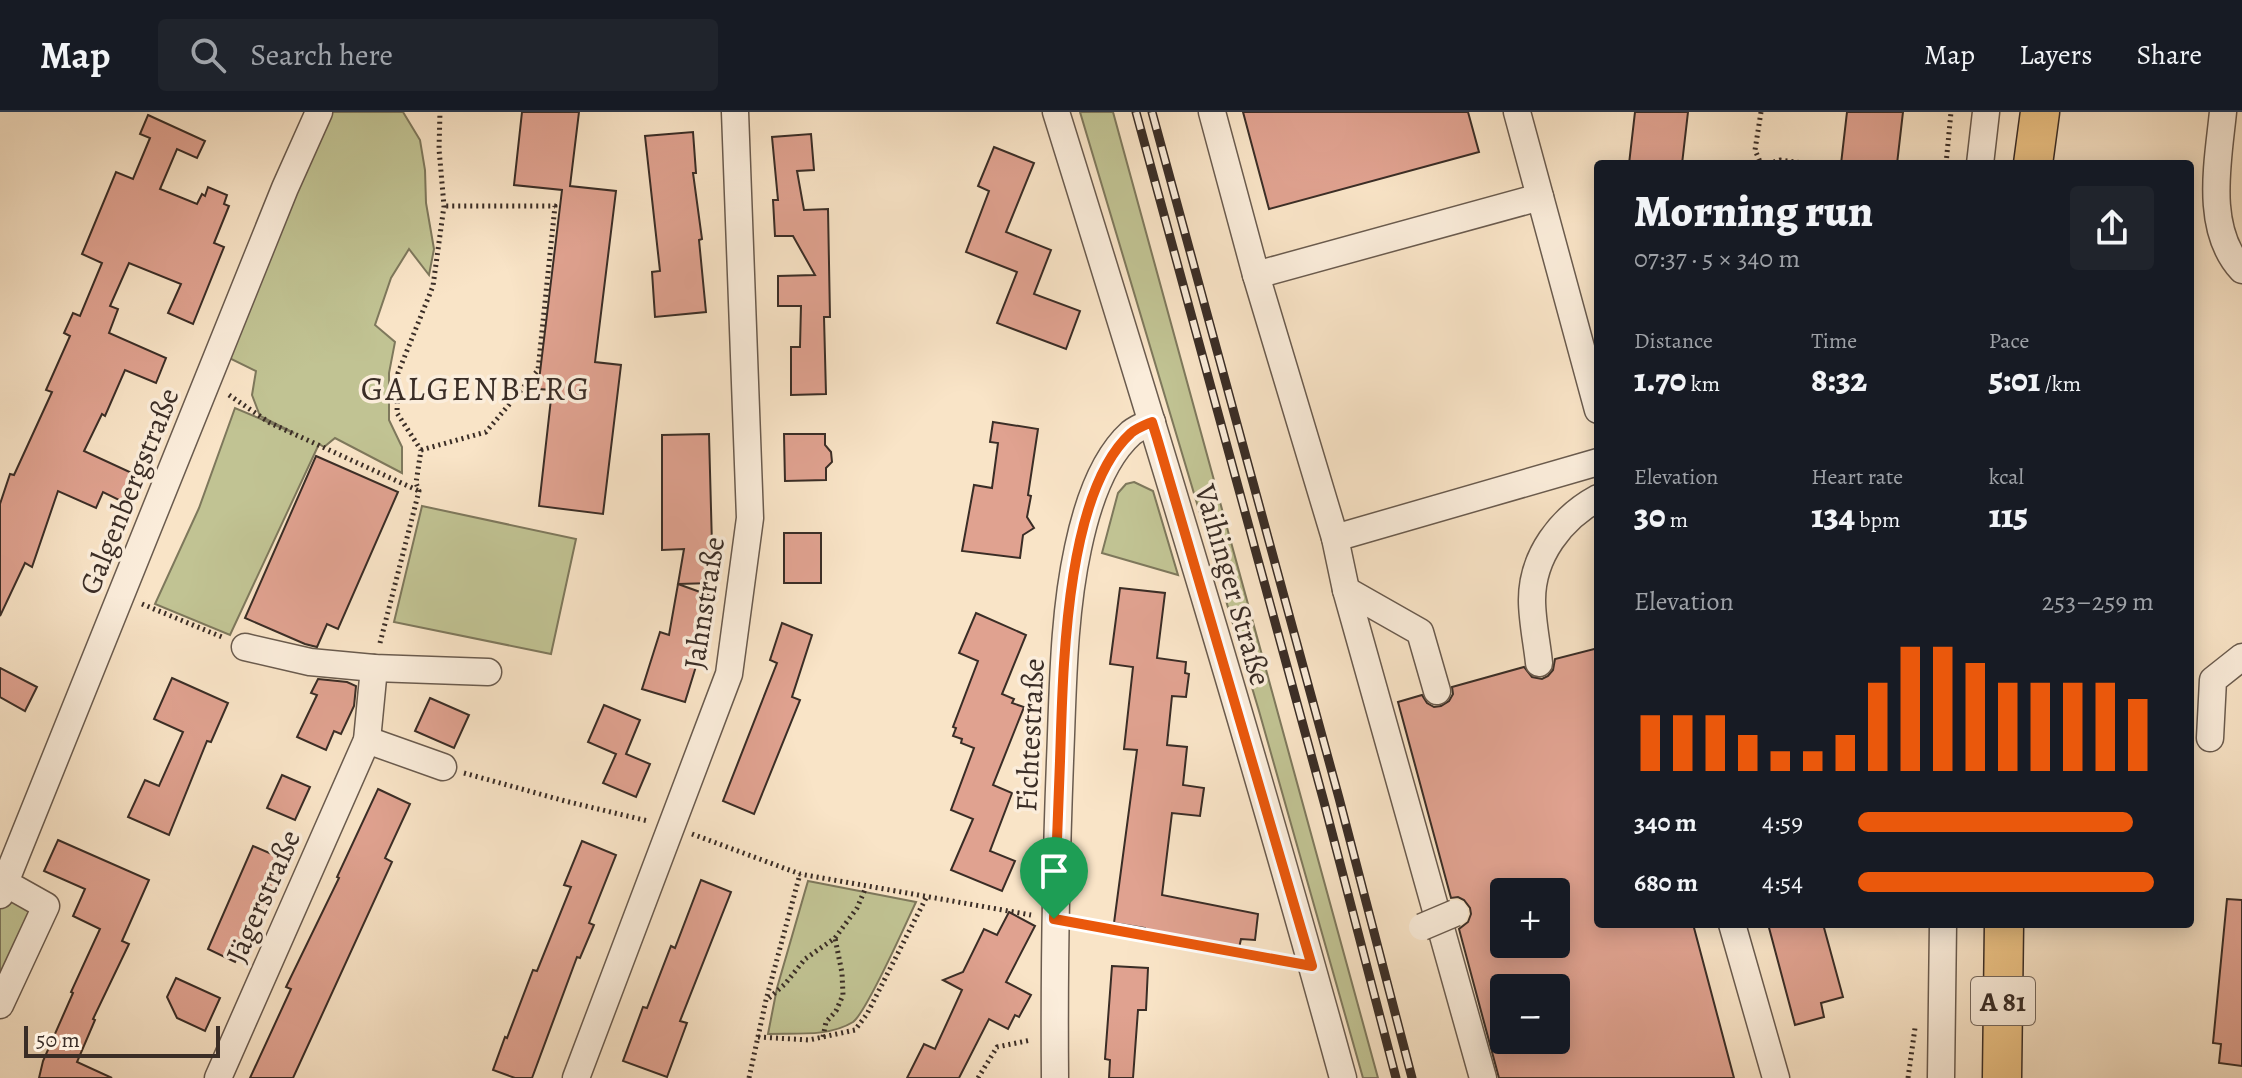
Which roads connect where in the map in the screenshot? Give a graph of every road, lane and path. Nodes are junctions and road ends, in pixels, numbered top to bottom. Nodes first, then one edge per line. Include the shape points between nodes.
1 (319, 112) edge
2 (432, 112) edge
3 (735, 112) edge
4 (1056, 112) edge
5 (1212, 112) edge
6 (1517, 112) edge
7 (1761, 112) edge
8 (1951, 112) edge
9 (1986, 112) edge
10 (2040, 112) edge
11 (2061, 112) edge
12 (2223, 112) edge
13 (440, 114) edge
14 (1759, 160) edge
15 (1946, 160) edge
16 (1980, 160) edge
17 (2034, 160) edge
18 (2054, 160) edge
19 (1540, 197) junction
20 (444, 206) junction
21 (2242, 270) edge
22 (1256, 275) junction
23 (208, 381) junction
24 (1594, 387) edge
25 (1152, 422) junction
26 (421, 450) junction
27 (1594, 463) edge
28 (419, 491) junction
29 (1594, 500) edge
30 (1335, 538) junction
31 (1346, 590) junction
32 (121, 595) junction
33 (220, 637) dead end
34 (245, 647) dead end
35 (2242, 657) edge
36 (1539, 663) dead end
37 (374, 668) junction
38 (488, 672) dead end
39 (1437, 691) dead end
40 (2210, 738) dead end
41 (367, 740) junction
42 (443, 767) dead end
43 (490, 781) dead end
44 (670, 825) junction
45 (800, 874) junction
46 (866, 887) junction
47 (2, 889) edge
48 (926, 898) junction
49 (1455, 913) dead end
50 (1054, 919) junction
51 (1733, 928) edge
52 (1943, 928) edge
53 (1980, 928) edge
54 (2004, 928) edge
55 (835, 938) junction
56 (1312, 966) junction
57 (766, 1000) junction
58 (0, 1005) edge
59 (758, 1037) junction
60 (823, 1037) junction
61 (1024, 1040) dead end
62 (218, 1078) edge
63 (576, 1078) edge
64 (749, 1078) edge
65 (978, 1078) edge
66 (1055, 1078) edge
67 (1343, 1078) edge
68 (1465, 1078) edge
69 (1483, 1078) edge
70 (1776, 1078) edge
71 (1941, 1078) edge
72 (1978, 1078) edge
73 (2002, 1078) edge

1 - 23 street, Galgenbergstraße
2 - 13 path
3 - 44 street, Jahnstraße via 750,518 729,674
4 - 25 street, Vaihinger Straße
5 - 22 street
6 - 19 street
7 - 14 path via 1755,150
8 - 15 path
9 - 16 street
10 - 17 highway
11 - 18 highway
12 - 21 street via 2218,217 2232,259
13 - 20 path
19 - 22 street
19 - 24 street
20 - 26 path via 433,286 398,373 397,413
20 - 26 path via 555,206 538,370 486,432
22 - 30 street
23 - 28 path via 270,423
23 - 32 street, Galgenbergstraße
25 - 50 street, Fichtestraße via 1133,431 1106,467 1078,547 1062,695
25 - 56 street, Vaihinger Straße
26 - 28 path
27 - 30 street
28 - 37 path
29 - 36 street via 1560,527 1539,562 1532,598
30 - 31 street
31 - 39 street via 1420,632
31 - 69 street
32 - 33 path
32 - 47 street, Galgenbergstraße
34 - 37 street via 310,662
35 - 40 street via 2213,680
37 - 38 street
37 - 41 street, Jägerstraße
41 - 42 street
41 - 62 street, Jägerstraße
43 - 44 path
44 - 45 path
44 - 63 street, Jahnstraße
45 - 46 path
45 - 57 path
46 - 48 path
46 - 55 path
47 - 58 street via 46,906
48 - 50 path
48 - 60 path via 867,1014 855,1030
49 - 68 street, bridge via 1422,927
50 - 56 path
50 - 66 street, Fichtestraße
51 - 70 street
52 - 71 street
53 - 72 highway, A 81
54 - 73 highway, A 81
55 - 57 path via 805,959
55 - 60 path via 843,995
56 - 67 street, Vaihinger Straße
57 - 59 path
59 - 60 path
59 - 64 path
61 - 65 path via 997,1047

